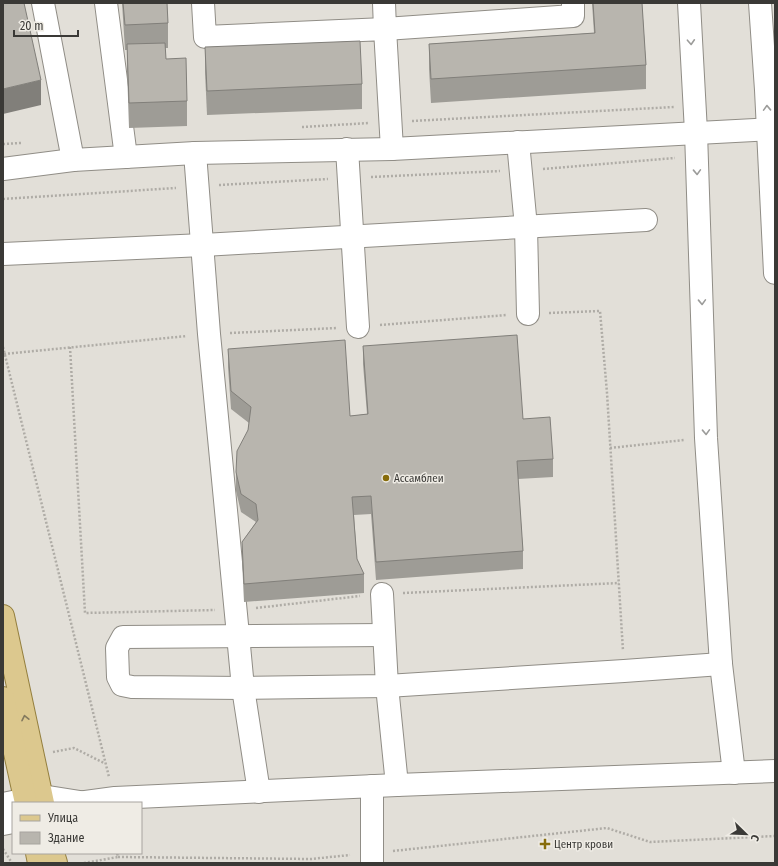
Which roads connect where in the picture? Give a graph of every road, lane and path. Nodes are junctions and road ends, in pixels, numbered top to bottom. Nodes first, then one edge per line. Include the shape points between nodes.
1 (43, 3) edge
2 (106, 3) edge
3 (202, 3) edge
4 (384, 3) edge
5 (573, 3) edge
6 (689, 3) edge
7 (760, 3) edge
8 (385, 29) junction
9 (695, 106) junction
10 (390, 122) junction
11 (296, 128) dead end
12 (771, 129) edge
13 (696, 132) junction
14 (518, 142) junction
15 (25, 143) dead end
16 (3, 144) edge
17 (346, 149) junction
18 (392, 149) junction
19 (195, 153) junction
20 (126, 157) junction
21 (74, 160) junction
22 (3, 169) edge
23 (646, 220) dead end
24 (526, 227) junction
25 (351, 237) junction
26 (202, 245) junction
27 (3, 254) edge
28 (775, 272) edge
29 (528, 314) junction
30 (358, 327) junction
31 (209, 334) junction
32 (3, 347) edge
33 (70, 347) junction
34 (4, 354) junction
35 (706, 438) junction
36 (610, 448) junction
37 (619, 583) junction
38 (382, 594) junction
39 (235, 610) junction
40 (3, 616) edge
41 (238, 635) junction
42 (384, 635) junction
43 (721, 664) junction
44 (624, 671) junction
45 (386, 686) junction
46 (243, 688) junction
47 (3, 698) edge
48 (34, 756) junction
49 (105, 763) junction
50 (775, 771) edge
51 (734, 773) junction
52 (397, 785) junction
53 (372, 786) junction
54 (259, 792) junction
55 (115, 798) junction
56 (34, 800) edge
57 (18, 802) edge
58 (64, 802) edge
59 (86, 802) edge
60 (635, 836) dead end
61 (775, 836) edge
62 (3, 849) edge
63 (117, 854) edge
64 (92, 862) edge
65 (12, 863) edge
66 (84, 863) edge
67 (372, 863) edge

1 - 21 street
2 - 20 street
3 - 8 street via 205,37
4 - 8 street
5 - 8 street via 573,16
6 -> 9 street
12 -> 7 street
8 - 10 street
9 - 10 path
9 - 13 street
10 - 11 path
10 - 18 street
12 - 13 street
12 - 28 street
13 - 14 street
13 -> 35 street
14 - 18 street
14 - 24 street
15 - 16 path
17 - 18 street
17 - 19 street
17 - 25 street
19 - 20 street
19 - 26 street
20 - 21 street
21 - 22 street
23 - 24 street
24 - 25 street
24 - 29 street
25 - 26 street
25 - 30 street
26 - 27 street
26 - 31 street
29 - 30 path
29 - 36 path via 600,310
30 - 31 path
31 - 33 path
31 - 39 street
32 - 34 path
33 - 34 path
33 - 39 path via 86,613
34 - 49 path
35 - 36 path
35 - 43 street
36 - 37 path
37 - 38 path
37 - 44 path
38 - 39 path
38 - 42 street
39 - 41 street
48 -> 40 main road
41 - 42 street
41 - 46 street
41 - 46 street via 123,637 117,648 118,677 122,685 132,687
42 - 45 street
43 - 44 street
43 - 51 street
44 - 45 street
45 - 46 street
45 - 52 street
46 - 54 street
47 - 56 main road
48 - 49 path via 74,748
48 - 56 main road
49 - 55 path
50 - 51 street
51 - 52 street
52 - 53 street
53 - 54 street
53 - 67 street
54 - 55 street
55 - 59 street
56 - 57 street
56 - 58 street
60 - 61 path via 650,842
62 - 65 path
63 - 64 path via 118,857
64 - 66 path

